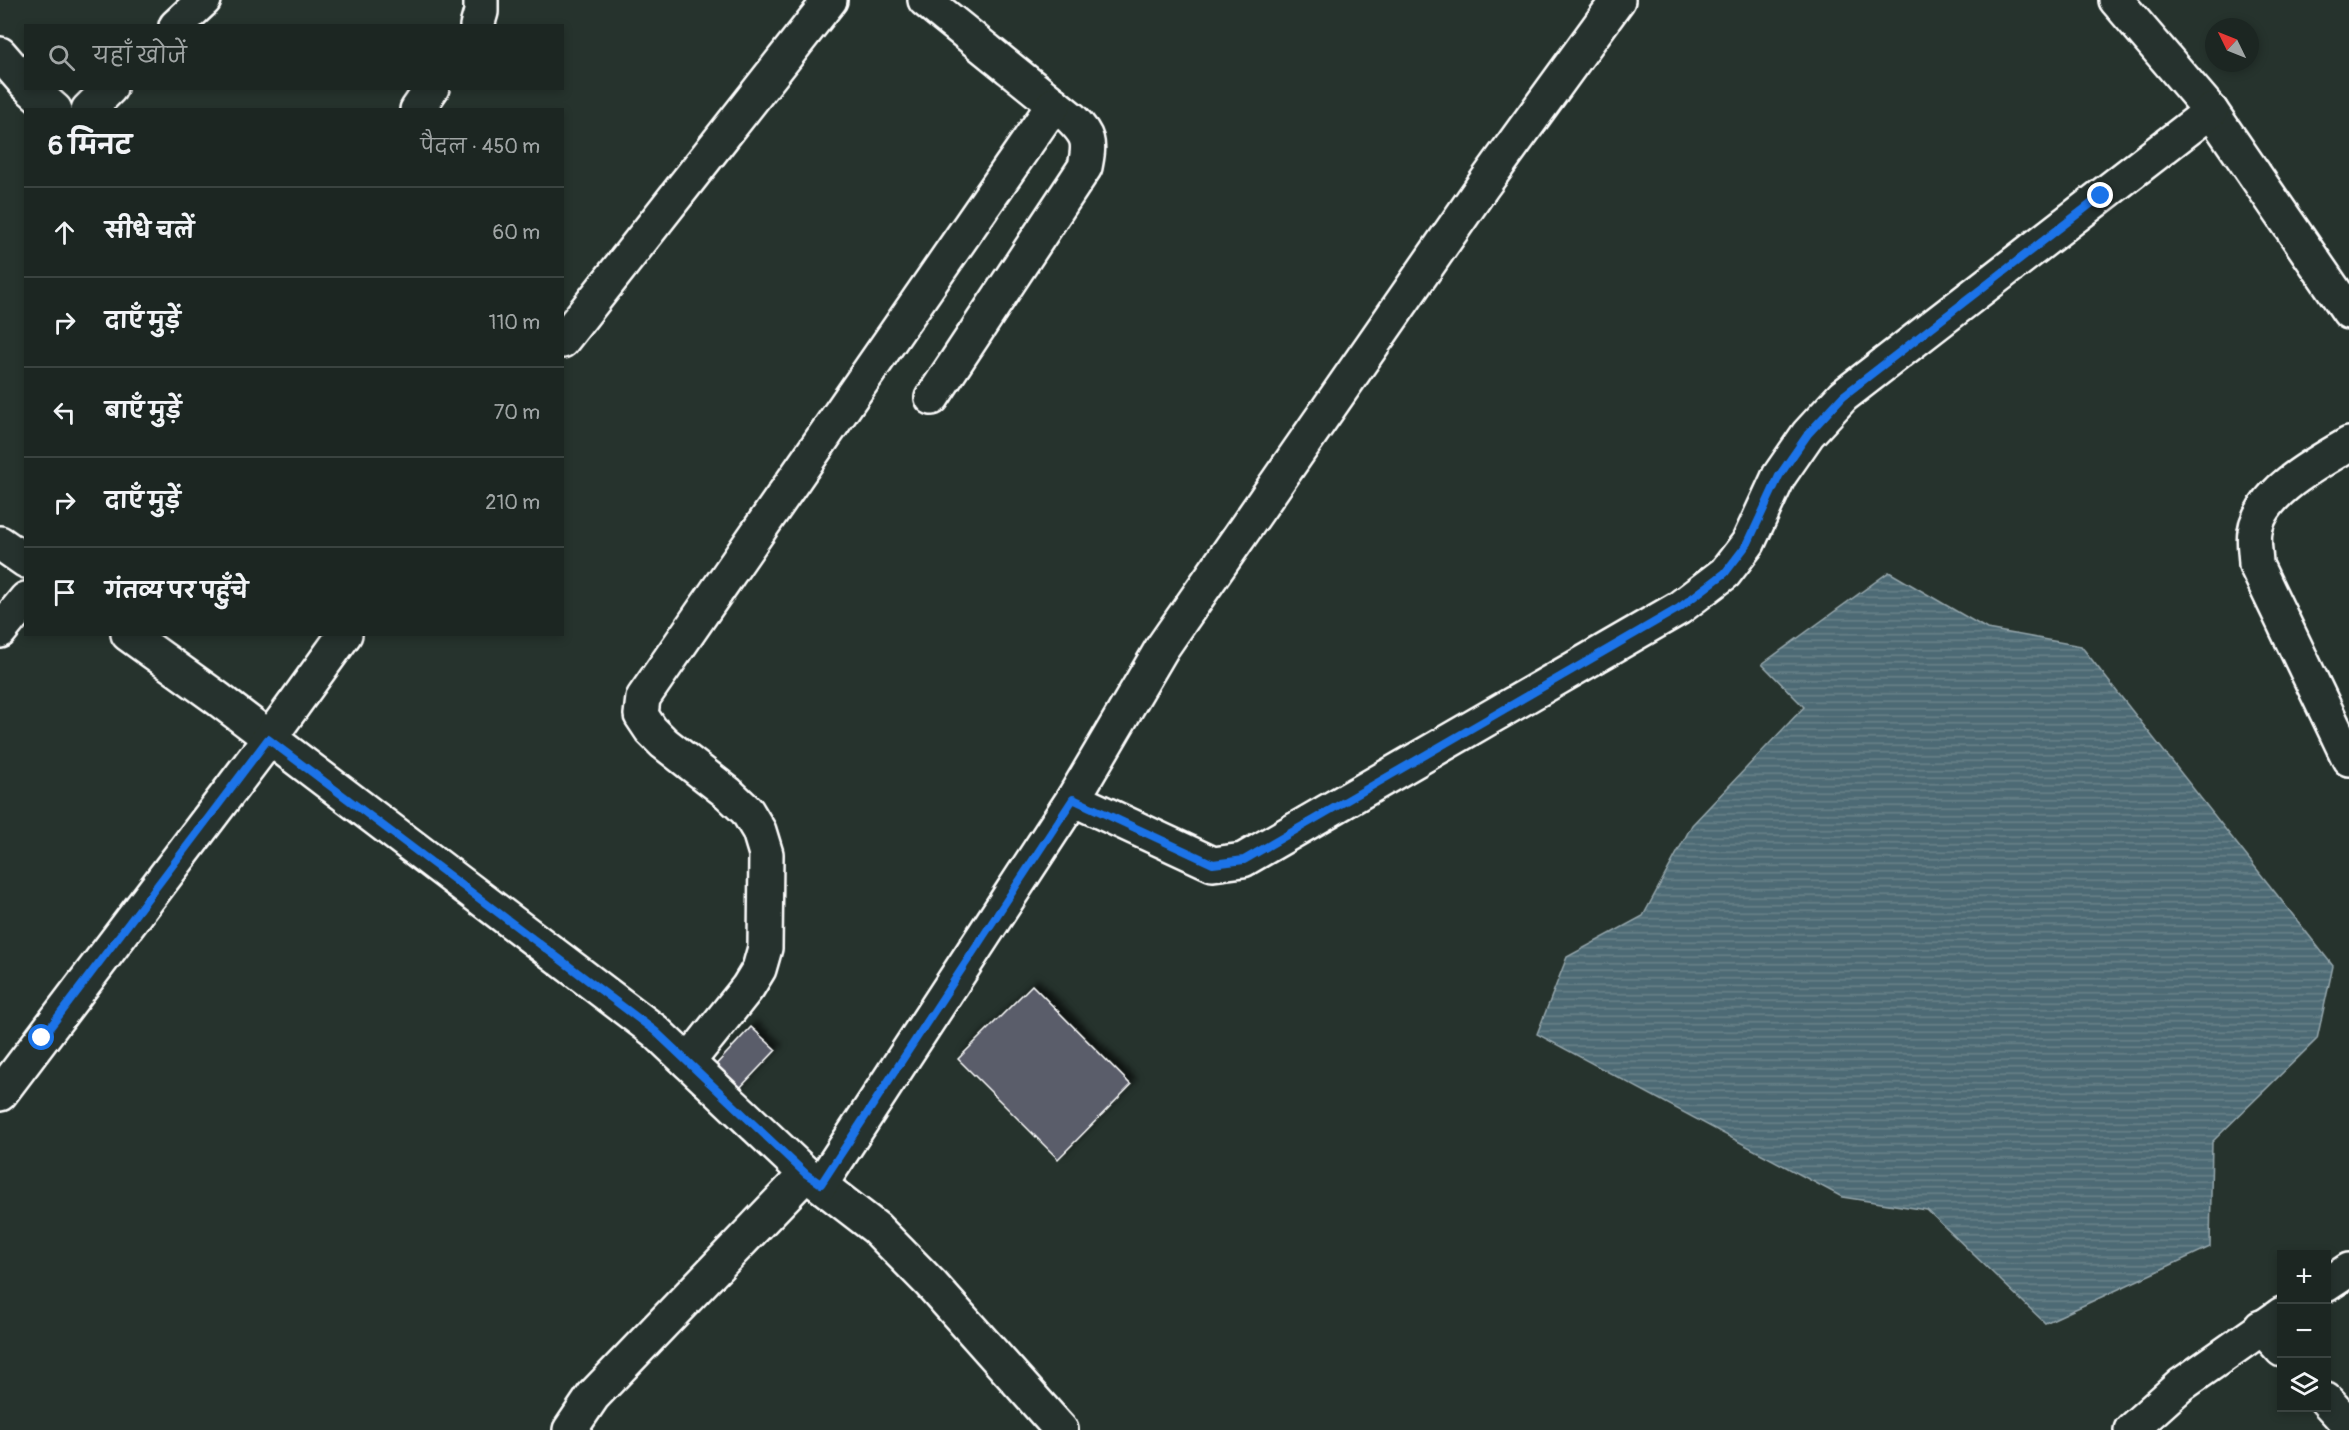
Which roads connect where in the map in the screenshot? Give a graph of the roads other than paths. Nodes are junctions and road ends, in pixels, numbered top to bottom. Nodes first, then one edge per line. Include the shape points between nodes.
1 (204, 0) edge
2 (482, 0) edge
3 (830, 0) edge
4 (925, 0) edge
5 (1618, 0) edge
6 (2116, 0) edge
7 (178, 24) edge
8 (478, 24) edge
9 (0, 54) edge
10 (24, 82) edge
11 (32, 90) edge
12 (108, 90) edge
13 (431, 90) edge
14 (1054, 104) junction
15 (53, 108) edge
16 (90, 108) edge
17 (418, 108) edge
18 (2211, 111) junction
19 (2349, 312) edge
20 (564, 338) edge
21 (932, 398) dead end
22 (2349, 444) edge
23 (0, 543) edge
24 (24, 560) edge
25 (24, 601) edge
26 (0, 631) edge
27 (131, 636) edge
28 (344, 636) edge
29 (268, 739) junction
30 (2349, 759) edge
31 (1073, 799) junction
32 (688, 1062) junction
33 (0, 1094) edge
34 (814, 1179) junction
35 (2349, 1270) edge
36 (2331, 1282) edge
37 (2275, 1331) edge
38 (2331, 1405) edge
39 (2349, 1425) edge
40 (570, 1430) edge
41 (1061, 1430) edge
42 (2131, 1430) edge

1 - 7 street
2 - 8 street
3 - 20 street
4 - 14 street
5 - 31 street via 1482,187 1169,639
6 - 18 street
9 - 10 street
11 - 15 street
12 - 16 street
13 - 17 street
14 - 21 street via 1083,131 1089,146 1085,167
14 - 32 street via 644,698 641,715 651,730 747,811 766,854 765,948 759,969
18 - 19 street
18 - 31 street via 1843,396 1808,434 1779,476 1748,543 1725,573 1679,608 1244,860 1213,864
22 - 30 street via 2304,471 2265,505 2255,531 2256,565
23 - 24 street
25 - 26 street
27 - 29 street
28 - 29 street
29 - 32 street via 655,1031
29 - 33 street
31 - 34 street
32 - 34 street
34 - 40 street via 593,1396
34 - 41 street via 876,1228 932,1284
35 - 36 street
37 - 42 street via 2181,1385
38 - 39 street

